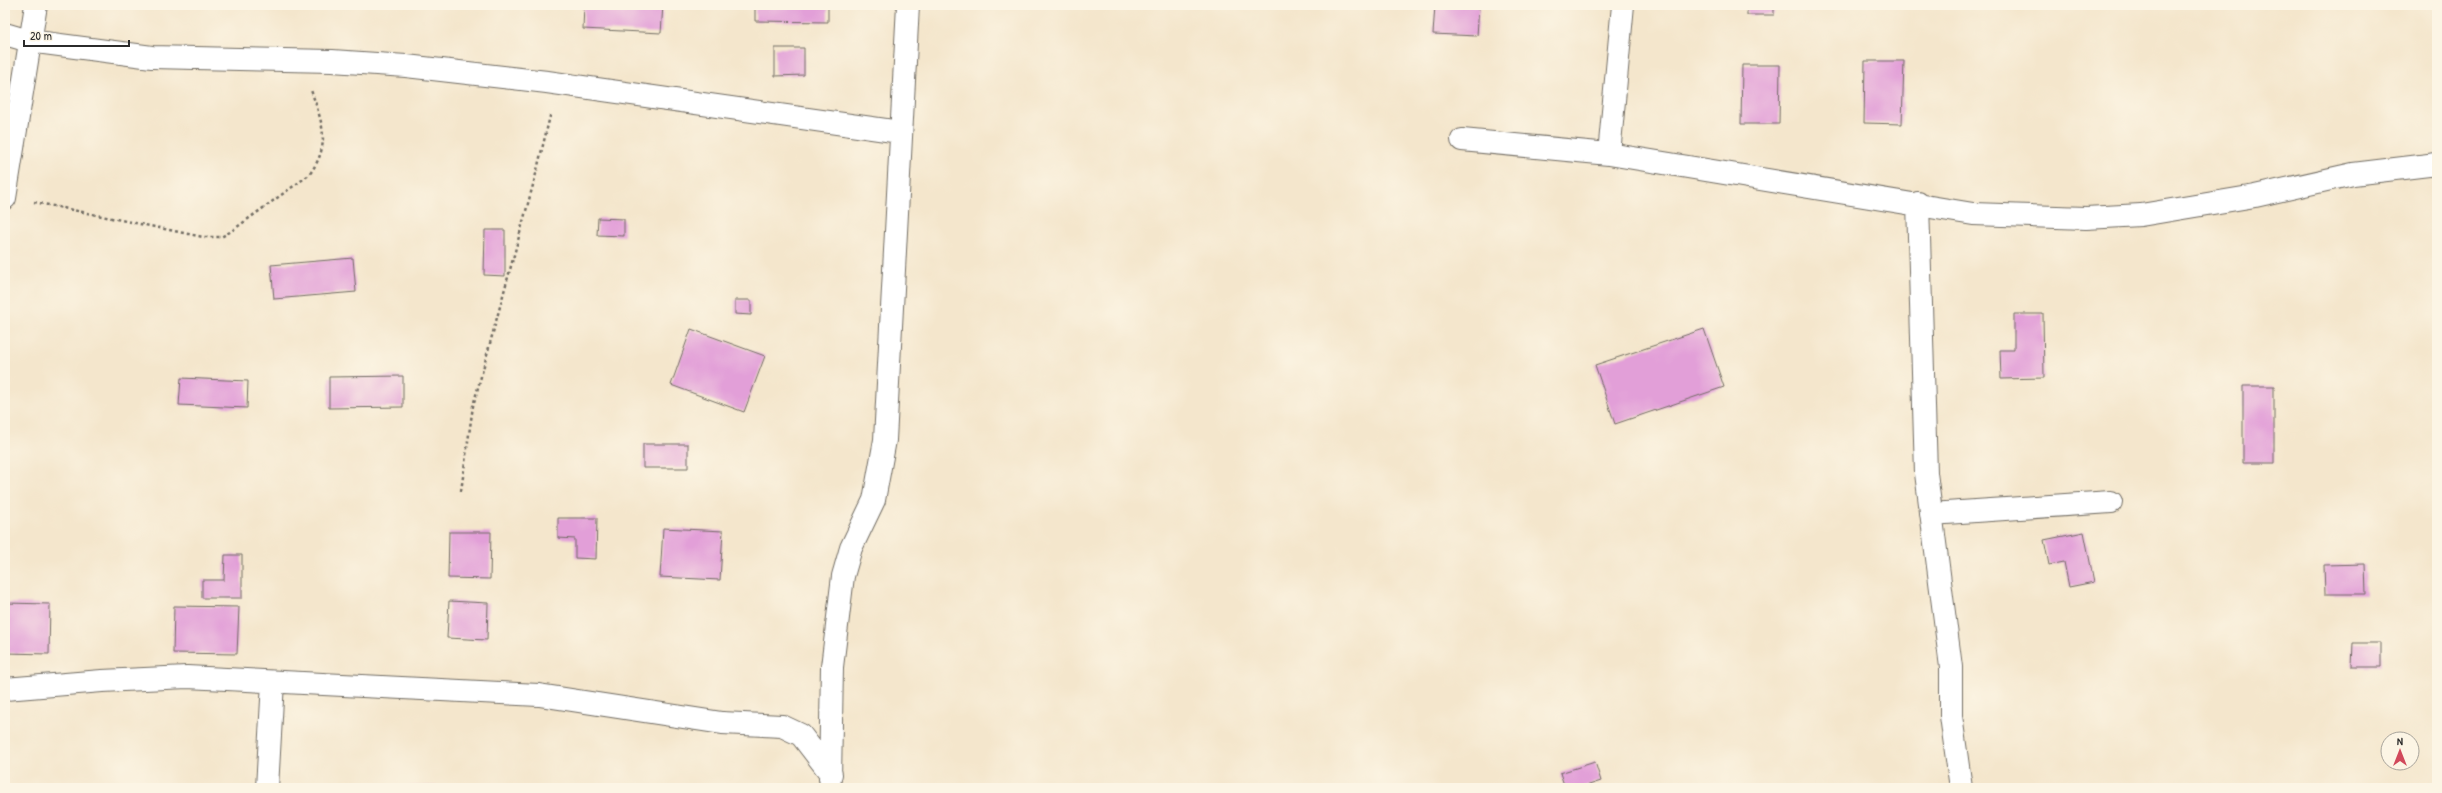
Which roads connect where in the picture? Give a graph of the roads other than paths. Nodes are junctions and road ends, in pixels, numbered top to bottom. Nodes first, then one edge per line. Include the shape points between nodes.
1 (36, 5) edge
2 (908, 5) edge
3 (1623, 5) edge
4 (5, 34) edge
5 (29, 42) junction
6 (900, 132) junction
7 (1462, 140) dead end
8 (1609, 154) junction
9 (2437, 164) edge
10 (6, 193) edge
11 (1918, 203) junction
12 (2112, 502) dead end
13 (1932, 514) junction
14 (273, 682) junction
15 (5, 689) edge
16 (830, 781) edge
17 (268, 788) edge
18 (1961, 788) edge

1 - 5 street
2 - 6 street
3 - 8 street
4 - 5 street
5 - 6 street via 152,57 406,66 557,84
5 - 10 street
6 - 16 street via 885,440 874,500 851,548 843,576 832,667
7 - 8 street
8 - 11 street
9 - 11 street via 2353,174 2255,196 2141,215 2086,218 1973,214
11 - 13 street via 1926,473
12 - 13 street
13 - 18 street via 1951,667 1951,716
14 - 15 street via 187,677 102,680
14 - 16 street via 539,695 722,723 782,726 801,735
14 - 17 street

